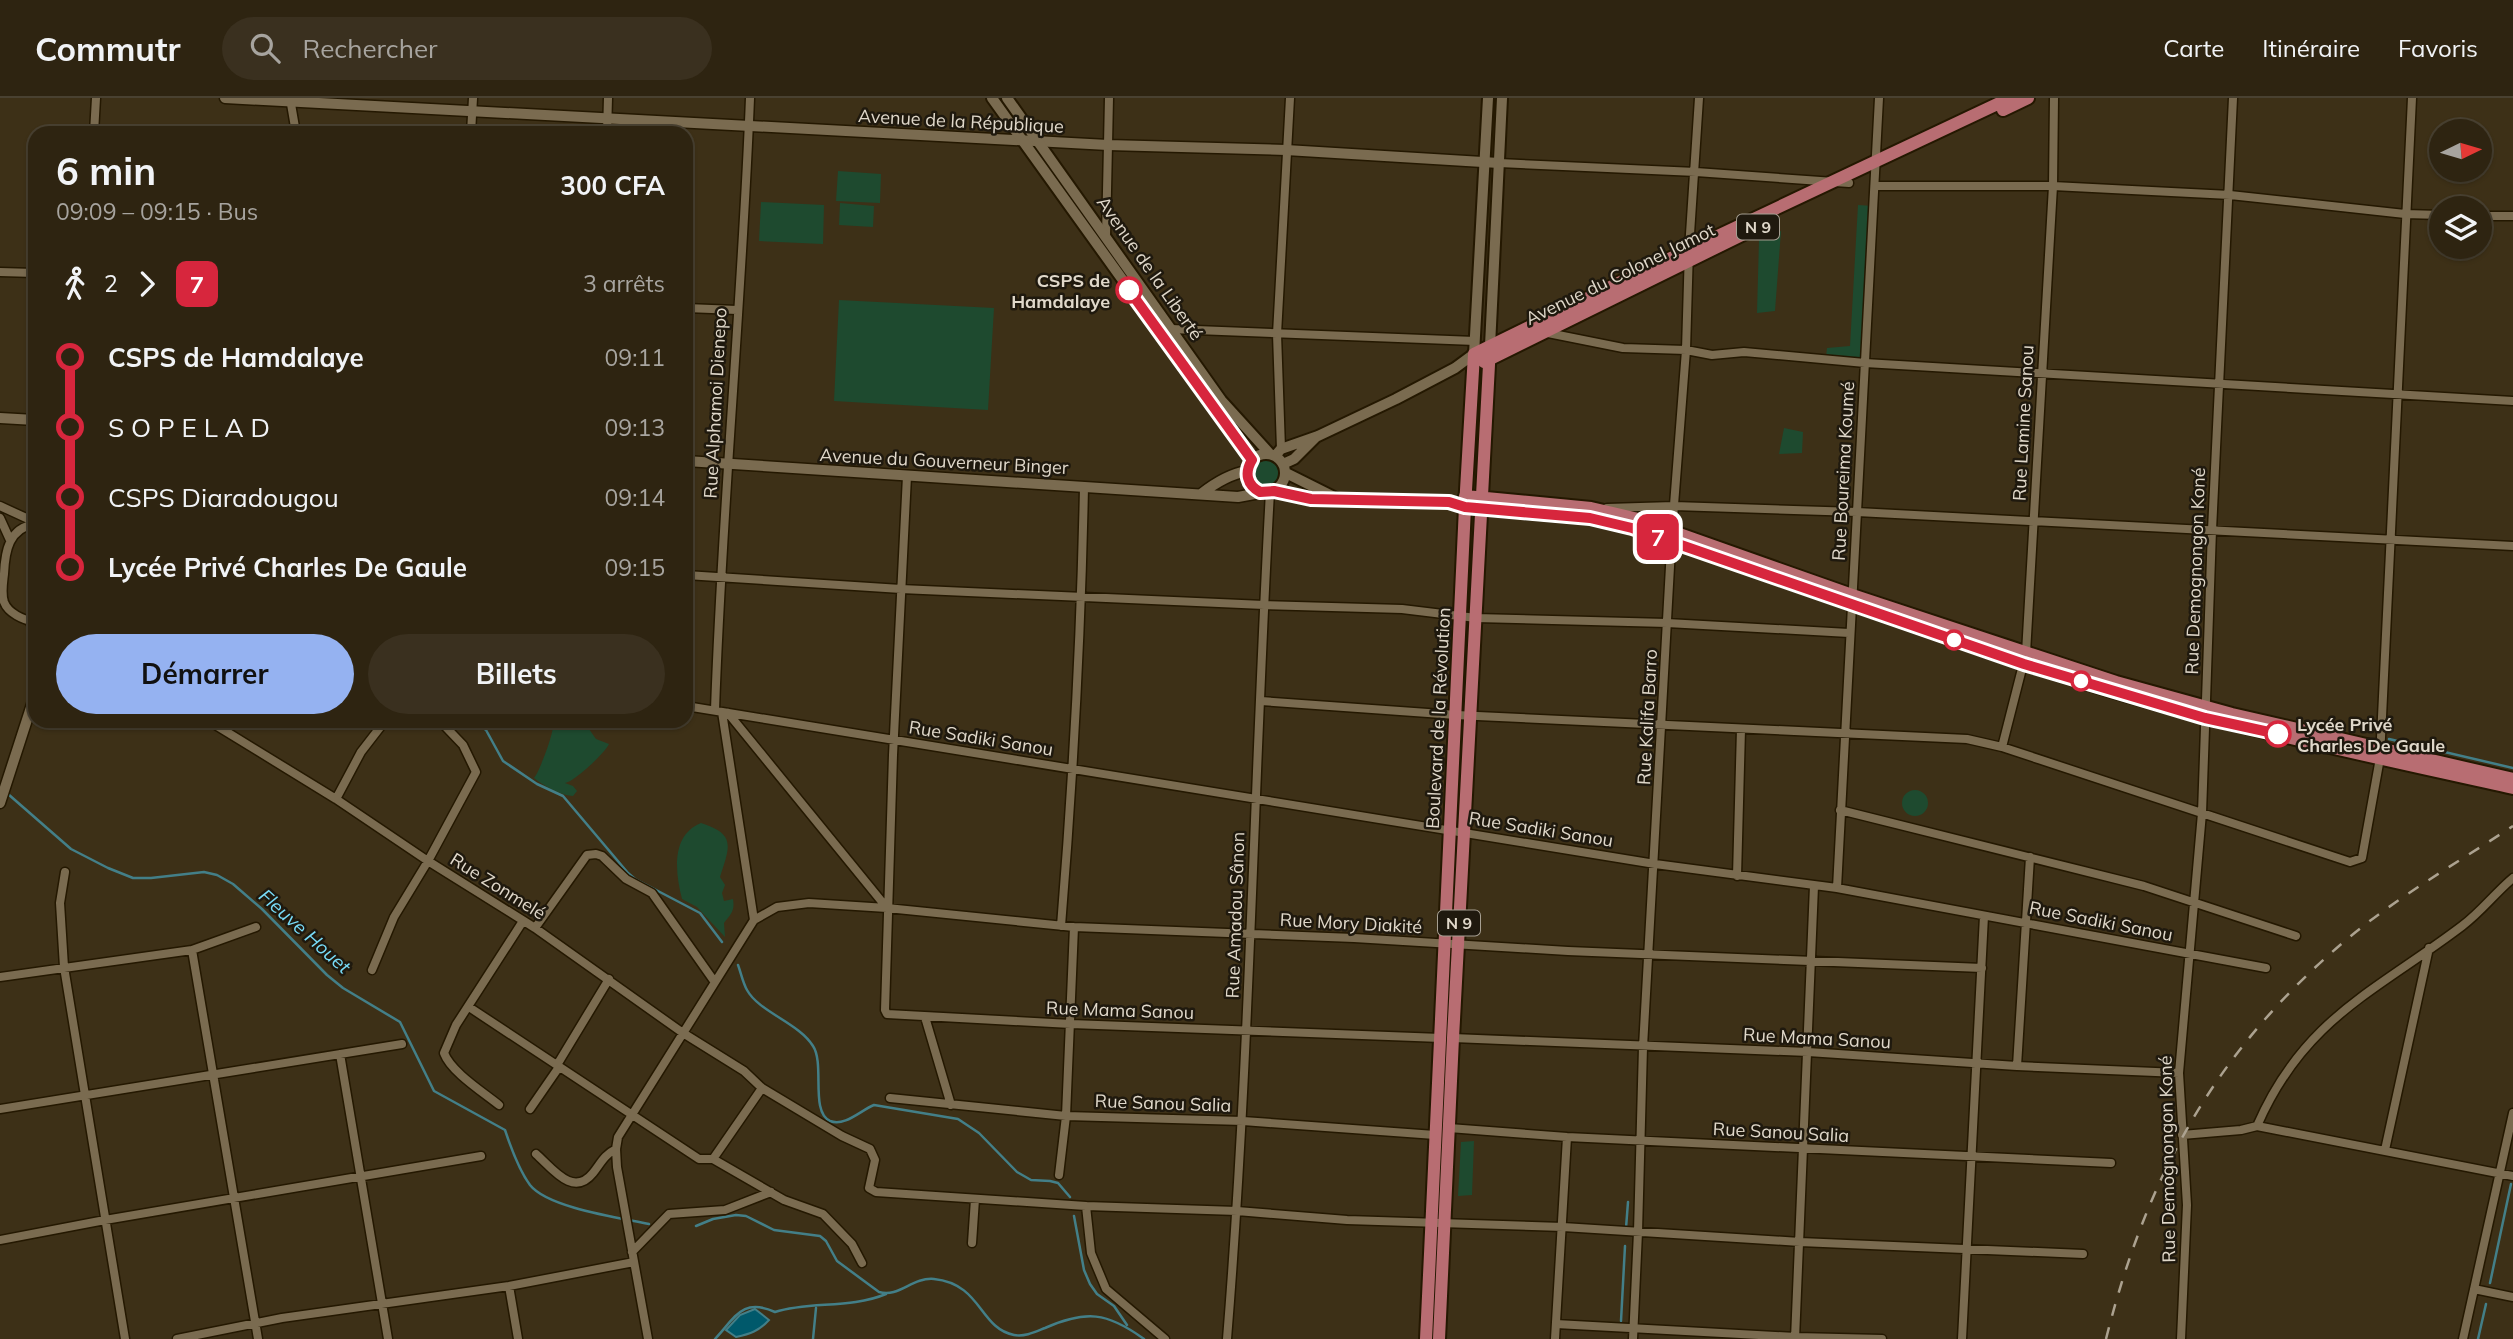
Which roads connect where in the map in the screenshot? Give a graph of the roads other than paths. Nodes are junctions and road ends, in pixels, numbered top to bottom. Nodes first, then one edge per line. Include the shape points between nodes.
1 (96, 98) edge
2 (225, 98) edge
3 (473, 98) edge
4 (608, 98) edge
5 (750, 98) edge
6 (992, 98) edge
7 (1007, 98) edge
8 (1109, 98) edge
9 (1290, 98) edge
10 (1488, 98) edge
11 (1502, 98) edge
12 (1699, 98) edge
13 (1879, 98) edge
14 (2010, 98) edge
15 (2028, 98) edge
16 (2054, 98) edge
17 (2233, 98) edge
18 (2412, 98) edge
19 (290, 99) edge
20 (472, 111) junction
21 (607, 117) junction
22 (748, 125) junction
23 (94, 126) edge
24 (295, 126) edge
25 (471, 126) edge
26 (607, 126) edge
27 (1021, 139) junction
28 (1037, 140) junction
29 (1108, 145) junction
30 (1286, 150) junction
31 (1485, 161) junction
32 (1499, 163) junction
33 (1876, 166) junction
34 (1696, 172) junction
35 (1833, 182) junction
36 (1849, 183) junction
37 (1875, 186) junction
38 (2053, 186) junction
39 (2230, 195) junction
40 (2405, 214) junction
41 (2429, 215) edge
42 (2492, 216) edge
43 (2513, 216) edge
44 (1106, 237) junction
45 (1689, 254) junction
46 (0, 272) edge
47 (28, 273) edge
48 (693, 307) edge
49 (737, 310) junction
50 (1538, 328) junction
51 (1171, 329) junction
52 (1277, 334) junction
53 (1475, 347) junction
54 (1686, 350) junction
55 (1490, 353) junction
56 (1865, 363) junction
57 (1455, 368) junction
58 (1474, 368) junction
59 (2040, 373) junction
60 (2219, 384) junction
61 (2397, 394) junction
62 (2513, 401) edge
63 (0, 418) edge
64 (28, 420) edge
65 (1279, 459) junction
66 (693, 462) edge
67 (728, 465) junction
68 (1250, 466) junction
69 (907, 476) junction
70 (1084, 487) junction
71 (1270, 492) junction
72 (1201, 494) junction
73 (1338, 500) junction
74 (1465, 502) junction
75 (1482, 502) junction
76 (0, 506) edge
77 (1674, 506) junction
78 (1591, 508) junction
79 (1857, 512) junction
80 (0, 518) edge
81 (28, 520) edge
82 (2034, 522) junction
83 (28, 525) edge
84 (2212, 530) junction
85 (1672, 536) junction
86 (10, 540) junction
87 (2389, 540) junction
88 (2513, 546) edge
89 (693, 575) edge
90 (719, 576) junction
91 (901, 589) junction
92 (1, 591) edge
93 (1082, 597) junction
94 (1852, 600) junction
95 (1264, 606) junction
96 (0, 610) edge
97 (13, 613) junction
98 (1460, 617) junction
99 (1476, 618) junction
100 (28, 620) edge
101 (1667, 623) junction
102 (1849, 633) junction
103 (2025, 658) junction
104 (1261, 701) junction
105 (693, 707) edge
106 (722, 712) junction
107 (2205, 712) junction
108 (1456, 715) junction
109 (1472, 715) junction
110 (28, 716) edge
111 (1662, 725) junction
112 (220, 728) edge
113 (380, 728) edge
114 (447, 728) edge
115 (1741, 729) junction
116 (1845, 732) junction
117 (894, 740) junction
118 (2003, 747) junction
119 (2380, 753) junction
120 (1073, 769) junction
121 (2513, 779) edge
122 (2513, 788) edge
123 (1255, 797) junction
124 (336, 799) junction
125 (1, 800) edge
126 (1840, 810) junction
127 (2202, 813) junction
128 (1450, 830) junction
129 (1464, 832) junction
130 (2030, 857) junction
131 (428, 861) junction
132 (1655, 864) junction
133 (65, 872) dead end
134 (1737, 876) junction
135 (2513, 878) edge
136 (1814, 886) junction
137 (1837, 888) junction
138 (2194, 903) junction
139 (887, 908) junction
140 (1984, 916) junction
141 (754, 920) junction
142 (523, 921) junction
143 (2026, 923) junction
144 (1061, 926) junction
145 (1074, 927) junction
146 (256, 928) dead end
147 (535, 928) junction
148 (1249, 933) junction
149 (2296, 936) dead end
150 (1443, 944) junction
151 (1458, 945) junction
152 (2429, 948) junction
153 (192, 950) junction
154 (2189, 954) junction
155 (1648, 955) junction
156 (1810, 960) junction
157 (64, 967) junction
158 (1982, 968) junction
159 (2266, 968) dead end
160 (372, 970) dead end
161 (0, 977) edge
162 (609, 979) junction
163 (714, 981) junction
164 (469, 1007) junction
165 (925, 1017) junction
166 (1071, 1024) junction
167 (1247, 1029) junction
168 (683, 1032) junction
169 (1447, 1038) junction
170 (402, 1044) dead end
171 (1643, 1047) junction
172 (1808, 1052) junction
173 (340, 1054) junction
174 (1976, 1062) junction
175 (558, 1066) junction
176 (2017, 1066) junction
177 (214, 1073) junction
178 (2179, 1073) junction
179 (762, 1088) junction
180 (85, 1096) junction
181 (890, 1098) dead end
182 (499, 1105) dead end
183 (951, 1105) junction
184 (0, 1109) edge
185 (530, 1109) dead end
186 (631, 1113) junction
187 (2513, 1113) edge
188 (1066, 1116) junction
189 (1243, 1121) junction
190 (2257, 1126) junction
191 (1450, 1128) junction
192 (1435, 1135) junction
193 (2182, 1135) junction
194 (1567, 1137) junction
195 (1640, 1139) junction
196 (616, 1149) junction
197 (1804, 1149) junction
198 (2385, 1150) junction
199 (536, 1154) dead end
200 (481, 1156) dead end
201 (1970, 1157) junction
202 (713, 1159) junction
203 (2111, 1163) dead end
204 (2499, 1173) junction
205 (1059, 1175) dead end
206 (2513, 1176) edge
207 (362, 1178) junction
208 (771, 1192) junction
209 (234, 1198) junction
210 (975, 1199) junction
211 (1086, 1206) junction
212 (1237, 1211) junction
213 (105, 1220) junction
214 (1430, 1222) junction
215 (1444, 1222) junction
216 (1563, 1227) junction
217 (1638, 1232) junction
218 (0, 1240) edge
219 (1801, 1242) junction
220 (972, 1243) dead end
221 (1967, 1249) junction
222 (632, 1252) junction
223 (2083, 1254) dead end
224 (634, 1262) junction
225 (862, 1263) dead end
226 (509, 1286) junction
227 (2474, 1289) junction
228 (2513, 1297) edge
229 (383, 1303) junction
230 (256, 1324) junction
231 (1556, 1324) junction
232 (1633, 1328) junction
233 (1796, 1338) edge
234 (125, 1339) edge
235 (177, 1339) edge
236 (258, 1339) edge
237 (388, 1339) edge
238 (518, 1339) edge
239 (648, 1339) edge
240 (1165, 1339) edge
241 (1227, 1339) edge
242 (1426, 1339) edge
243 (1439, 1339) edge
244 (1555, 1339) edge
245 (1633, 1339) edge
246 (1882, 1339) edge
247 (1962, 1339) edge
248 (2181, 1339) edge
249 (2463, 1339) edge

1 - 23 street
2 - 19 street, Avenue de la République
3 - 20 street
4 - 21 street
5 - 22 street, Rue Alphamoi Dienepo
6 - 27 main road, Avenue de la Liberté
7 - 28 main road, Avenue de la Liberté
8 - 29 street
9 - 30 street
10 - 31 main road, Boulevard de la Révolution
11 - 32 main road, Boulevard de la Révolution
12 - 34 street, Rue Kalifa Barro
13 - 33 street, Rue Boureima Koumé
14 - 33 main road, Avenue du Colonel Jamot / N 9
15 - 33 main road, Avenue du Colonel Jamot / N 9
16 - 38 street, Rue Lamine Sanou
17 - 39 street, Rue Demognongon Koné
18 - 40 street
19 - 20 street, Avenue de la République
19 - 24 street
20 - 21 street, Avenue de la République
20 - 25 street
21 - 22 street, Avenue de la République
21 - 26 street
22 - 27 street, Avenue de la République
22 - 49 street, Rue Alphamoi Dienepo
27 - 28 street, Avenue de la République
27 - 68 main road, Avenue de la Liberté
28 - 29 street, Avenue de la République
28 - 44 main road, Avenue de la Liberté
29 - 30 street, Avenue de la République
29 - 44 street
30 - 31 street, Avenue de la République
30 - 52 street
31 - 32 street, Avenue de la République
31 - 53 main road, Boulevard de la Révolution
32 - 34 street
32 - 55 main road, Boulevard de la Révolution
33 - 35 main road, Avenue du Colonel Jamot / N 9
33 - 36 main road, Avenue du Colonel Jamot / N 9
33 - 37 street, Rue Boureima Koumé
34 - 35 street
34 - 45 street, Rue Kalifa Barro
35 - 36 street
35 - 45 main road, Avenue du Colonel Jamot / N 9
36 - 45 main road, Avenue du Colonel Jamot / N 9
37 - 38 street
37 - 56 street, Rue Boureima Koumé
38 - 39 street
38 - 59 street, Rue Lamine Sanou
39 - 40 street
39 - 60 street, Rue Demognongon Koné
40 - 41 street
40 - 61 street
42 - 43 street
44 - 51 main road, Avenue de la Liberté
45 - 50 main road, Avenue du Colonel Jamot / N 9
45 - 54 street, Rue Kalifa Barro
46 - 47 street
48 - 49 street
49 - 67 street, Rue Alphamoi Dienepo
50 - 54 street via 1623,348
50 - 55 main road, Avenue du Colonel Jamot / N 9
51 - 52 street
51 - 65 main road, Avenue de la Liberté via 1221,400
52 - 53 street
52 - 65 street
53 - 55 main road, Avenue du Colonel Jamot / N 9
53 - 57 main road, Avenue du Colonel Jamot
53 - 58 main road, Boulevard de la Révolution / N 9
54 - 56 street
54 - 77 street, Rue Kalifa Barro
55 - 58 main road, Avenue du Colonel Jamot
55 - 75 main road, Boulevard de la Révolution / N 9
56 - 59 street
56 - 79 street, Rue Boureima Koumé
57 - 58 main road, Avenue du Colonel Jamot
57 - 65 main road, Avenue du Colonel Jamot via 1318,436 1294,459
58 - 74 main road, Boulevard de la Révolution / N 9
59 - 60 street
59 - 82 street, Rue Lamine Sanou
60 - 61 street
60 - 84 street, Rue Demognongon Koné
61 - 62 street
61 - 87 street
63 - 64 street
65 - 68 main road via 1260,455
65 - 71 main road via 1283,483
65 - 73 main road, Avenue du Gouverneur Binger
66 - 67 street, Avenue du Gouverneur Binger
67 - 69 street, Avenue du Gouverneur Binger
67 - 90 street, Rue Alphamoi Dienepo
68 - 71 main road via 1248,480 1253,487
68 - 72 street
69 - 70 street, Avenue du Gouverneur Binger
69 - 91 street
70 - 72 street, Avenue du Gouverneur Binger
70 - 93 street
71 - 72 street, Avenue du Gouverneur Binger via 1238,497
71 - 73 main road, Avenue du Gouverneur Binger
71 - 95 street, Rue Amadou Sânon
73 - 74 main road, Avenue du Gouverneur Binger
74 - 75 main road
74 - 98 main road, Boulevard de la Révolution / N 9
75 - 78 main road
75 - 85 main road
75 - 99 main road, Boulevard de la Révolution / N 9
76 - 81 street
77 - 78 street
77 - 79 street
77 - 85 street, Rue Kalifa Barro
78 - 85 main road via 1633,518
79 - 82 street
79 - 94 street, Rue Boureima Koumé
80 - 86 street
82 - 84 street
82 - 103 street, Rue Lamine Sanou
83 - 86 street
84 - 87 street
84 - 107 street, Rue Demognongon Koné
85 - 94 main road
85 - 101 street, Rue Kalifa Barro
86 - 92 street
87 - 88 street
87 - 119 street
89 - 90 street
90 - 91 street
90 - 106 street, Rue Alphamoi Dienepo
91 - 93 street
91 - 117 street
92 - 97 street
93 - 95 street
93 - 120 street
94 - 102 street, Rue Boureima Koumé
94 - 103 main road
95 - 98 street via 1402,609
95 - 104 street, Rue Amadou Sânon
96 - 97 street
97 - 100 street
98 - 99 street
98 - 108 main road, Boulevard de la Révolution / N 9
99 - 101 street
99 - 109 main road, Boulevard de la Révolution / N 9
101 - 102 street
101 - 111 street, Rue Kalifa Barro
102 - 116 street, Rue Boureima Koumé
103 - 107 main road
103 - 118 street, Rue Lamine Sanou
104 - 108 street
104 - 123 street, Rue Amadou Sânon
105 - 106 street, Rue Sadiki Sanou
106 - 117 street, Rue Sadiki Sanou
106 - 139 street
106 - 141 street, Rue Alphamoi Dienepo
107 - 119 main road
107 - 127 street, Rue Demognongon Koné
108 - 109 street
108 - 128 main road, Boulevard de la Révolution / N 9
109 - 111 street
109 - 129 main road, Boulevard de la Révolution / N 9
110 - 125 street
111 - 115 street
111 - 132 street, Rue Kalifa Barro
112 - 124 street, Rue Zonmelé
113 - 124 street
114 - 131 street via 463,745 476,772
115 - 116 street
115 - 134 street
116 - 118 street via 1967,739
116 - 126 street, Rue Boureima Koumé
117 - 120 street, Rue Sadiki Sanou
117 - 139 street
118 - 127 street
119 - 121 main road
119 - 122 main road
119 - 127 street via 2359,861 2350,862
120 - 123 street, Rue Sadiki Sanou
120 - 144 street
123 - 128 street, Rue Sadiki Sanou
123 - 148 street, Rue Amadou Sânon
124 - 131 street, Rue Zonmelé
126 - 130 street
126 - 137 street, Rue Boureima Koumé
127 - 138 street, Rue Demognongon Koné
128 - 129 street, Rue Sadiki Sanou
128 - 150 main road, Boulevard de la Révolution / N 9
129 - 132 street, Rue Sadiki Sanou
129 - 151 main road, Boulevard de la Révolution / N 9
130 - 138 street
130 - 143 street
131 - 142 street, Rue Zonmelé
131 - 160 street via 394,917
132 - 134 street, Rue Sadiki Sanou
132 - 155 street, Rue Kalifa Barro
133 - 157 street via 60,903
134 - 136 street, Rue Sadiki Sanou
135 - 152 street via 2462,926
136 - 137 street, Rue Sadiki Sanou
136 - 156 street
137 - 140 street, Rue Sadiki Sanou
138 - 149 street
138 - 154 street, Rue Demognongon Koné
139 - 141 street, Rue Mory Diakité via 796,904 766,911
139 - 144 street, Rue Mory Diakité
139 - 165 street, Rue Mama Sanou via 885,1010 890,1016
140 - 143 street, Rue Sadiki Sanou
140 - 158 street
141 - 163 street
142 - 147 street, Rue Zonmelé
142 - 164 street
143 - 154 street, Rue Sadiki Sanou
143 - 176 street
144 - 145 street, Rue Mory Diakité
145 - 148 street, Rue Mory Diakité
145 - 166 street
146 - 153 street
147 - 162 street, Rue Zonmelé
147 - 163 street via 587,855 596,854 626,879 652,892
148 - 150 street, Rue Mory Diakité
148 - 167 street, Rue Amadou Sânon
150 - 151 street, Rue Mory Diakité
150 - 169 main road, Boulevard de la Révolution / N 9
151 - 155 street, Rue Mory Diakité
151 - 169 main road, Boulevard de la Révolution / N 9
152 - 190 street via 2344,1009 2318,1034 2285,1072
152 - 198 street
153 - 157 street
153 - 177 street
154 - 159 street, Rue Sadiki Sanou
154 - 178 street, Rue Demognongon Koné
155 - 156 street, Rue Mory Diakité
155 - 171 street, Rue Kalifa Barro
156 - 158 street, Rue Mory Diakité
156 - 172 street
157 - 161 street
157 - 180 street
158 - 174 street
162 - 168 street, Rue Zonmelé
162 - 175 street
163 - 168 street
164 - 175 street
164 - 182 street via 456,1025 445,1058
165 - 166 street, Rue Mama Sanou
165 - 183 street
166 - 167 street, Rue Mama Sanou
166 - 188 street
167 - 169 street, Rue Mama Sanou
167 - 189 street, Rue Amadou Sânon
168 - 179 street, Rue Zonmelé via 744,1070
168 - 186 street
169 - 171 street, Rue Mama Sanou
169 - 191 main road, Boulevard de la Révolution / N 9
169 - 192 main road, Boulevard de la Révolution / N 9
170 - 173 street
171 - 172 street, Rue Mama Sanou
171 - 195 street, Rue Kalifa Barro
172 - 174 street, Rue Mama Sanou
172 - 197 street
173 - 177 street
173 - 207 street
174 - 176 street, Rue Mama Sanou
174 - 201 street
175 - 185 street
175 - 186 street
176 - 178 street, Rue Mama Sanou
177 - 180 street
177 - 209 street
178 - 193 street, Rue Demognongon Koné
179 - 202 street
179 - 210 street, Rue Zonmelé via 870,1149 875,1160 869,1185 873,1192
180 - 184 street
180 - 213 street
181 - 183 street, Rue Sanou Salia
183 - 188 street, Rue Sanou Salia
186 - 196 street
186 - 202 street via 699,1159
187 - 204 street
188 - 189 street, Rue Sanou Salia
188 - 205 street
189 - 192 street, Rue Sanou Salia
189 - 212 street, Rue Amadou Sânon
190 - 193 street
190 - 198 street
191 - 194 street, Rue Sanou Salia
191 - 215 main road, Boulevard de la Révolution / N 9
192 - 214 main road, Boulevard de la Révolution / N 9
193 - 248 street, Rue Demognongon Koné via 2186,1205
194 - 195 street, Rue Sanou Salia
194 - 216 street
195 - 197 street, Rue Sanou Salia
195 - 217 street, Rue Kalifa Barro
196 - 199 street via 584,1182 576,1184
196 - 222 street
197 - 201 street, Rue Sanou Salia
197 - 219 street
198 - 204 street
200 - 207 street
201 - 203 street, Rue Sanou Salia
201 - 221 street
202 - 208 street
204 - 206 street
204 - 227 street
207 - 209 street
207 - 229 street
208 - 222 street via 725,1210 669,1214
208 - 225 street via 823,1214 852,1244
209 - 213 street
209 - 230 street
210 - 211 street
210 - 220 street
211 - 212 street
211 - 240 street via 1091,1253 1106,1289
212 - 214 street
212 - 241 street, Rue Amadou Sânon
213 - 218 street
213 - 234 street
214 - 215 street
214 - 242 main road, Boulevard de la Révolution / N 9
215 - 216 street
215 - 243 main road, Boulevard de la Révolution / N 9
216 - 217 street
216 - 231 street
217 - 219 street
217 - 232 street, Rue Kalifa Barro
219 - 221 street
219 - 233 street
221 - 223 street
221 - 247 street
222 - 224 street
224 - 226 street
224 - 239 street
226 - 229 street
226 - 238 street
227 - 228 street
227 - 249 street
229 - 230 street
229 - 237 street
230 - 235 street
230 - 236 street
231 - 232 street
231 - 244 street
232 - 233 street
232 - 245 street, Rue Kalifa Barro
233 - 246 street

